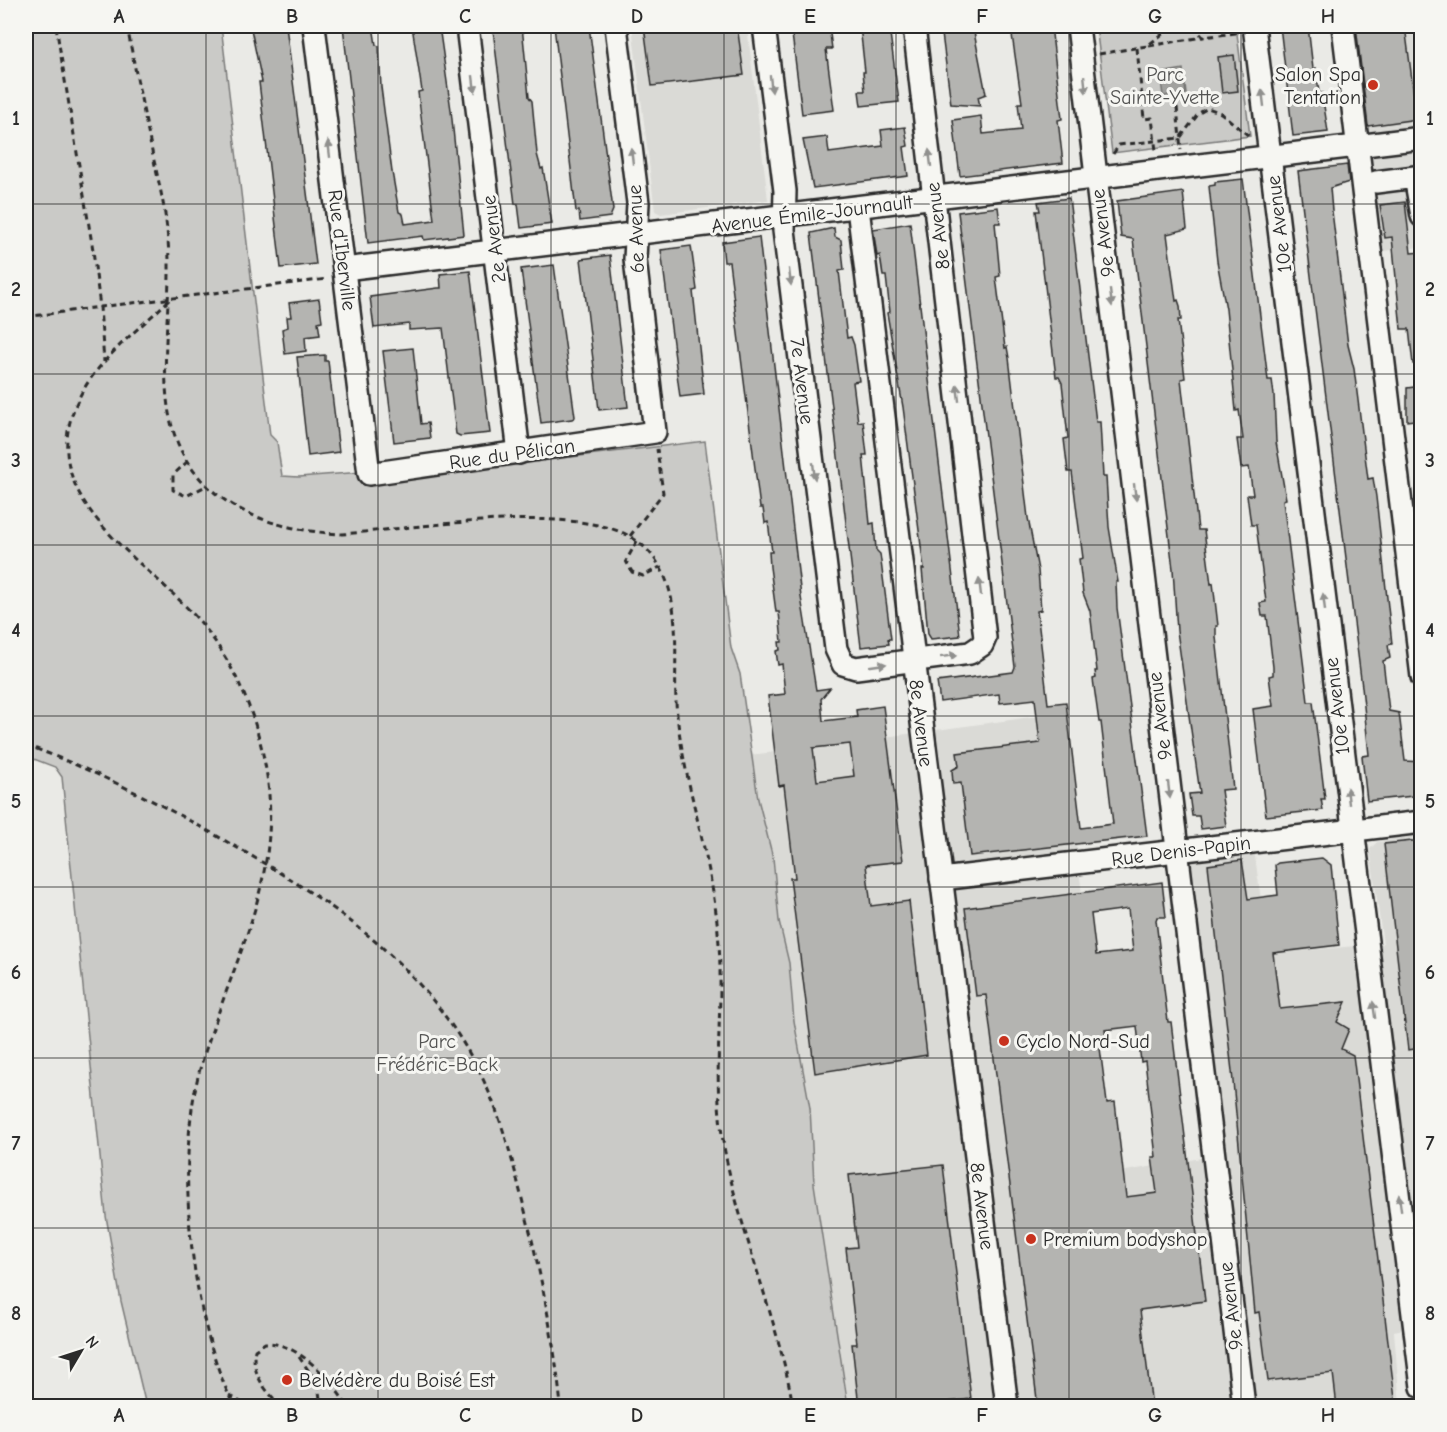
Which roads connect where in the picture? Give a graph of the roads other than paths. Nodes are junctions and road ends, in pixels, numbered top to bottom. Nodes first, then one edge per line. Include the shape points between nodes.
1 (314, 26) edge
2 (467, 26) edge
3 (616, 26) edge
4 (764, 26) edge
5 (914, 26) edge
6 (1078, 26) edge
7 (1343, 26) edge
8 (1254, 28) edge
9 (1422, 138) edge
10 (1357, 146) junction
11 (1264, 149) junction
12 (1096, 177) junction
13 (1376, 182) dead end
14 (935, 199) junction
15 (858, 208) junction
16 (1422, 216) edge
17 (784, 218) junction
18 (636, 235) junction
19 (496, 252) junction
20 (344, 269) junction
21 (655, 432) joint
22 (519, 453) junction
23 (369, 474) joint
24 (913, 660) junction
25 (1422, 677) edge
26 (1422, 822) edge
27 (1352, 831) junction
28 (1176, 851) junction
29 (941, 879) junction
30 (1422, 1387) edge
31 (1006, 1407) edge
32 (1244, 1407) edge

20 -> 1 street, Rue d'Iberville
2 -> 19 street, 2e Avenue
18 -> 3 street, 6e Avenue via 638,203
4 -> 17 street, 7e Avenue via 785,191
14 -> 5 street, 8e Avenue
6 -> 12 street, 9e Avenue
7 - 10 street
11 -> 8 street, 10e Avenue
9 - 10 street, Avenue Émile-Journault
10 - 11 street, Avenue Émile-Journault
10 - 25 street
11 - 12 street, Avenue Émile-Journault
27 -> 11 street, 10e Avenue
12 - 14 street, Avenue Émile-Journault
12 -> 28 street, 9e Avenue
13 - 16 street via 1415,177
14 - 15 street, Avenue Émile-Journault
24 -> 14 street, 8e Avenue via 970,653 982,645 985,631
15 - 17 street, Avenue Émile-Journault
15 - 24 street
17 - 18 street, Avenue Émile-Journault
17 -> 24 street, 7e Avenue via 836,649 843,664 849,667
18 - 19 street, Avenue Émile-Journault
18 - 21 street, 6e Avenue via 635,259
19 - 20 street, Avenue Émile-Journault
19 - 22 street, 2e Avenue
20 - 23 street, Rue d'Iberville
21 - 22 street, Rue du Pélican
22 - 23 street, Rue du Pélican
24 - 29 street, 8e Avenue
26 - 27 street, Rue Denis-Papin
27 - 28 street, Rue Denis-Papin
30 -> 27 street, 10e Avenue
28 - 29 street, Rue Denis-Papin
28 - 32 street, 9e Avenue
29 - 31 street, 8e Avenue

